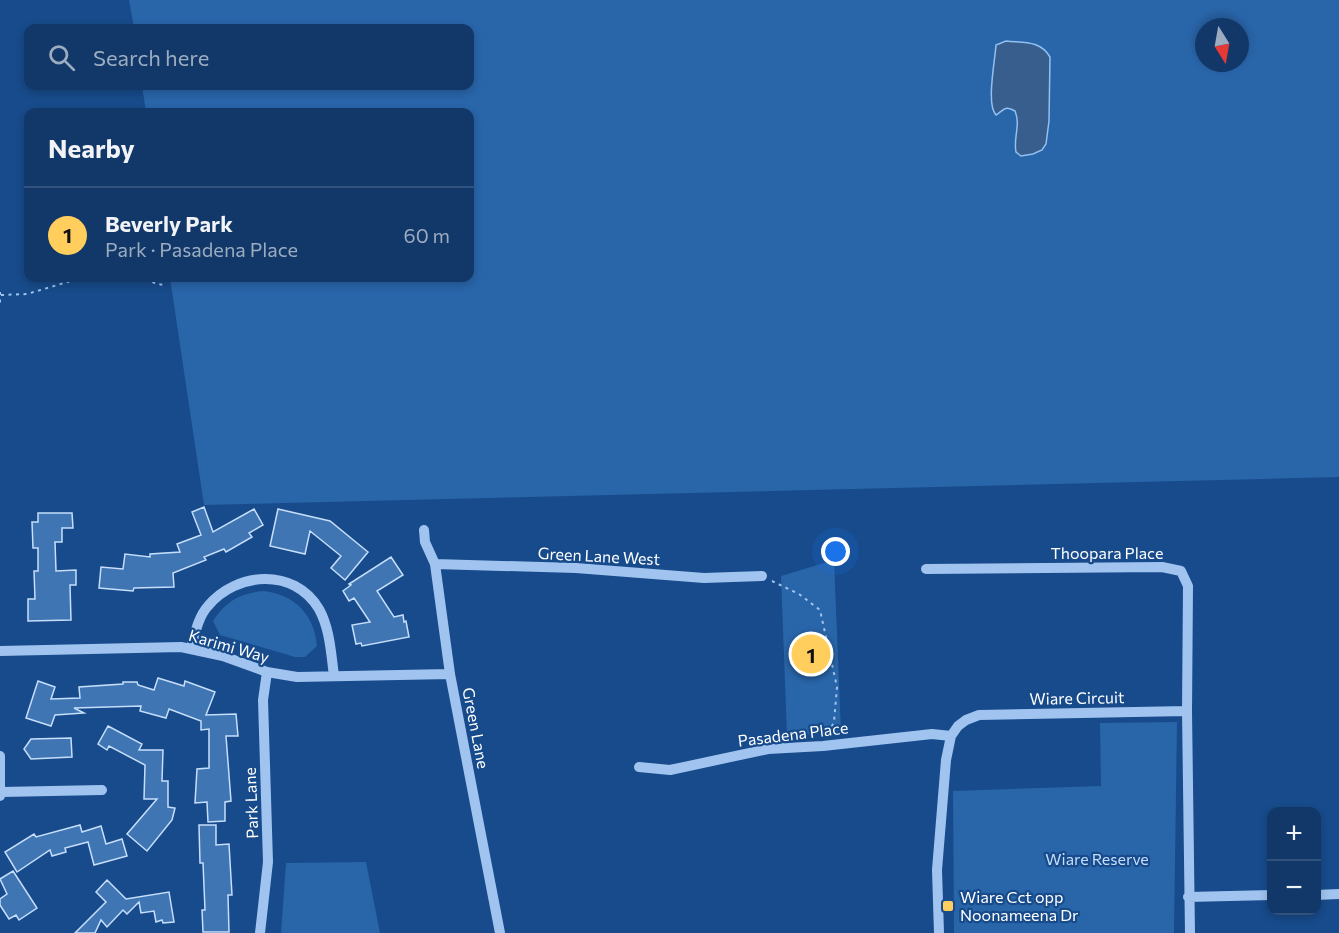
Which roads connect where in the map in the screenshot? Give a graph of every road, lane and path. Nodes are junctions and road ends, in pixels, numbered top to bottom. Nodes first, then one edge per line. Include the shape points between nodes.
1 (68, 282) edge
2 (153, 282) edge
3 (166, 285) dead end
4 (1, 293) edge
5 (0, 305) edge
6 (424, 530) dead end
7 (435, 564) junction
8 (926, 568) dead end
9 (762, 576) joint
10 (191, 648) junction
11 (0, 651) edge
12 (267, 672) junction
13 (450, 674) junction
14 (334, 675) junction
15 (1187, 711) junction
16 (951, 736) junction
17 (823, 746) junction
18 (0, 756) edge
19 (639, 767) dead end
20 (102, 790) dead end
21 (0, 794) edge
22 (1339, 894) edge
23 (1267, 895) edge
24 (1321, 895) edge
25 (1188, 897) junction
26 (260, 933) edge
27 (500, 933) edge
28 (939, 933) edge
29 (1190, 933) edge

1 - 4 path via 27,294
2 - 3 path
4 - 5 path
6 - 7 street, Green Lane
7 - 9 street, Green Lane West via 576,568 704,578
7 - 13 street, Green Lane
8 - 15 street, Thoopara Place via 1162,567 1181,571 1188,586
9 - 17 path via 799,594 820,610 837,687 834,722
10 - 11 street, Karimi Way
10 - 12 street, Karimi Way
10 - 14 street via 202,613 221,593 244,581 279,581 304,593 318,606 326,625
12 - 14 street, Karimi Way via 297,677
12 - 26 street, Park Lane via 263,700 268,862
13 - 14 street, Karimi Way
13 - 27 street, Green Lane
15 - 16 street, Wiare Circuit via 979,715 958,726
15 - 25 street
16 - 17 street, Pasadena Place via 932,734
16 - 28 street via 937,870
17 - 19 street, Pasadena Place via 768,749 670,770
18 - 21 street
20 - 21 street
22 - 24 street
23 - 25 street
25 - 29 street

